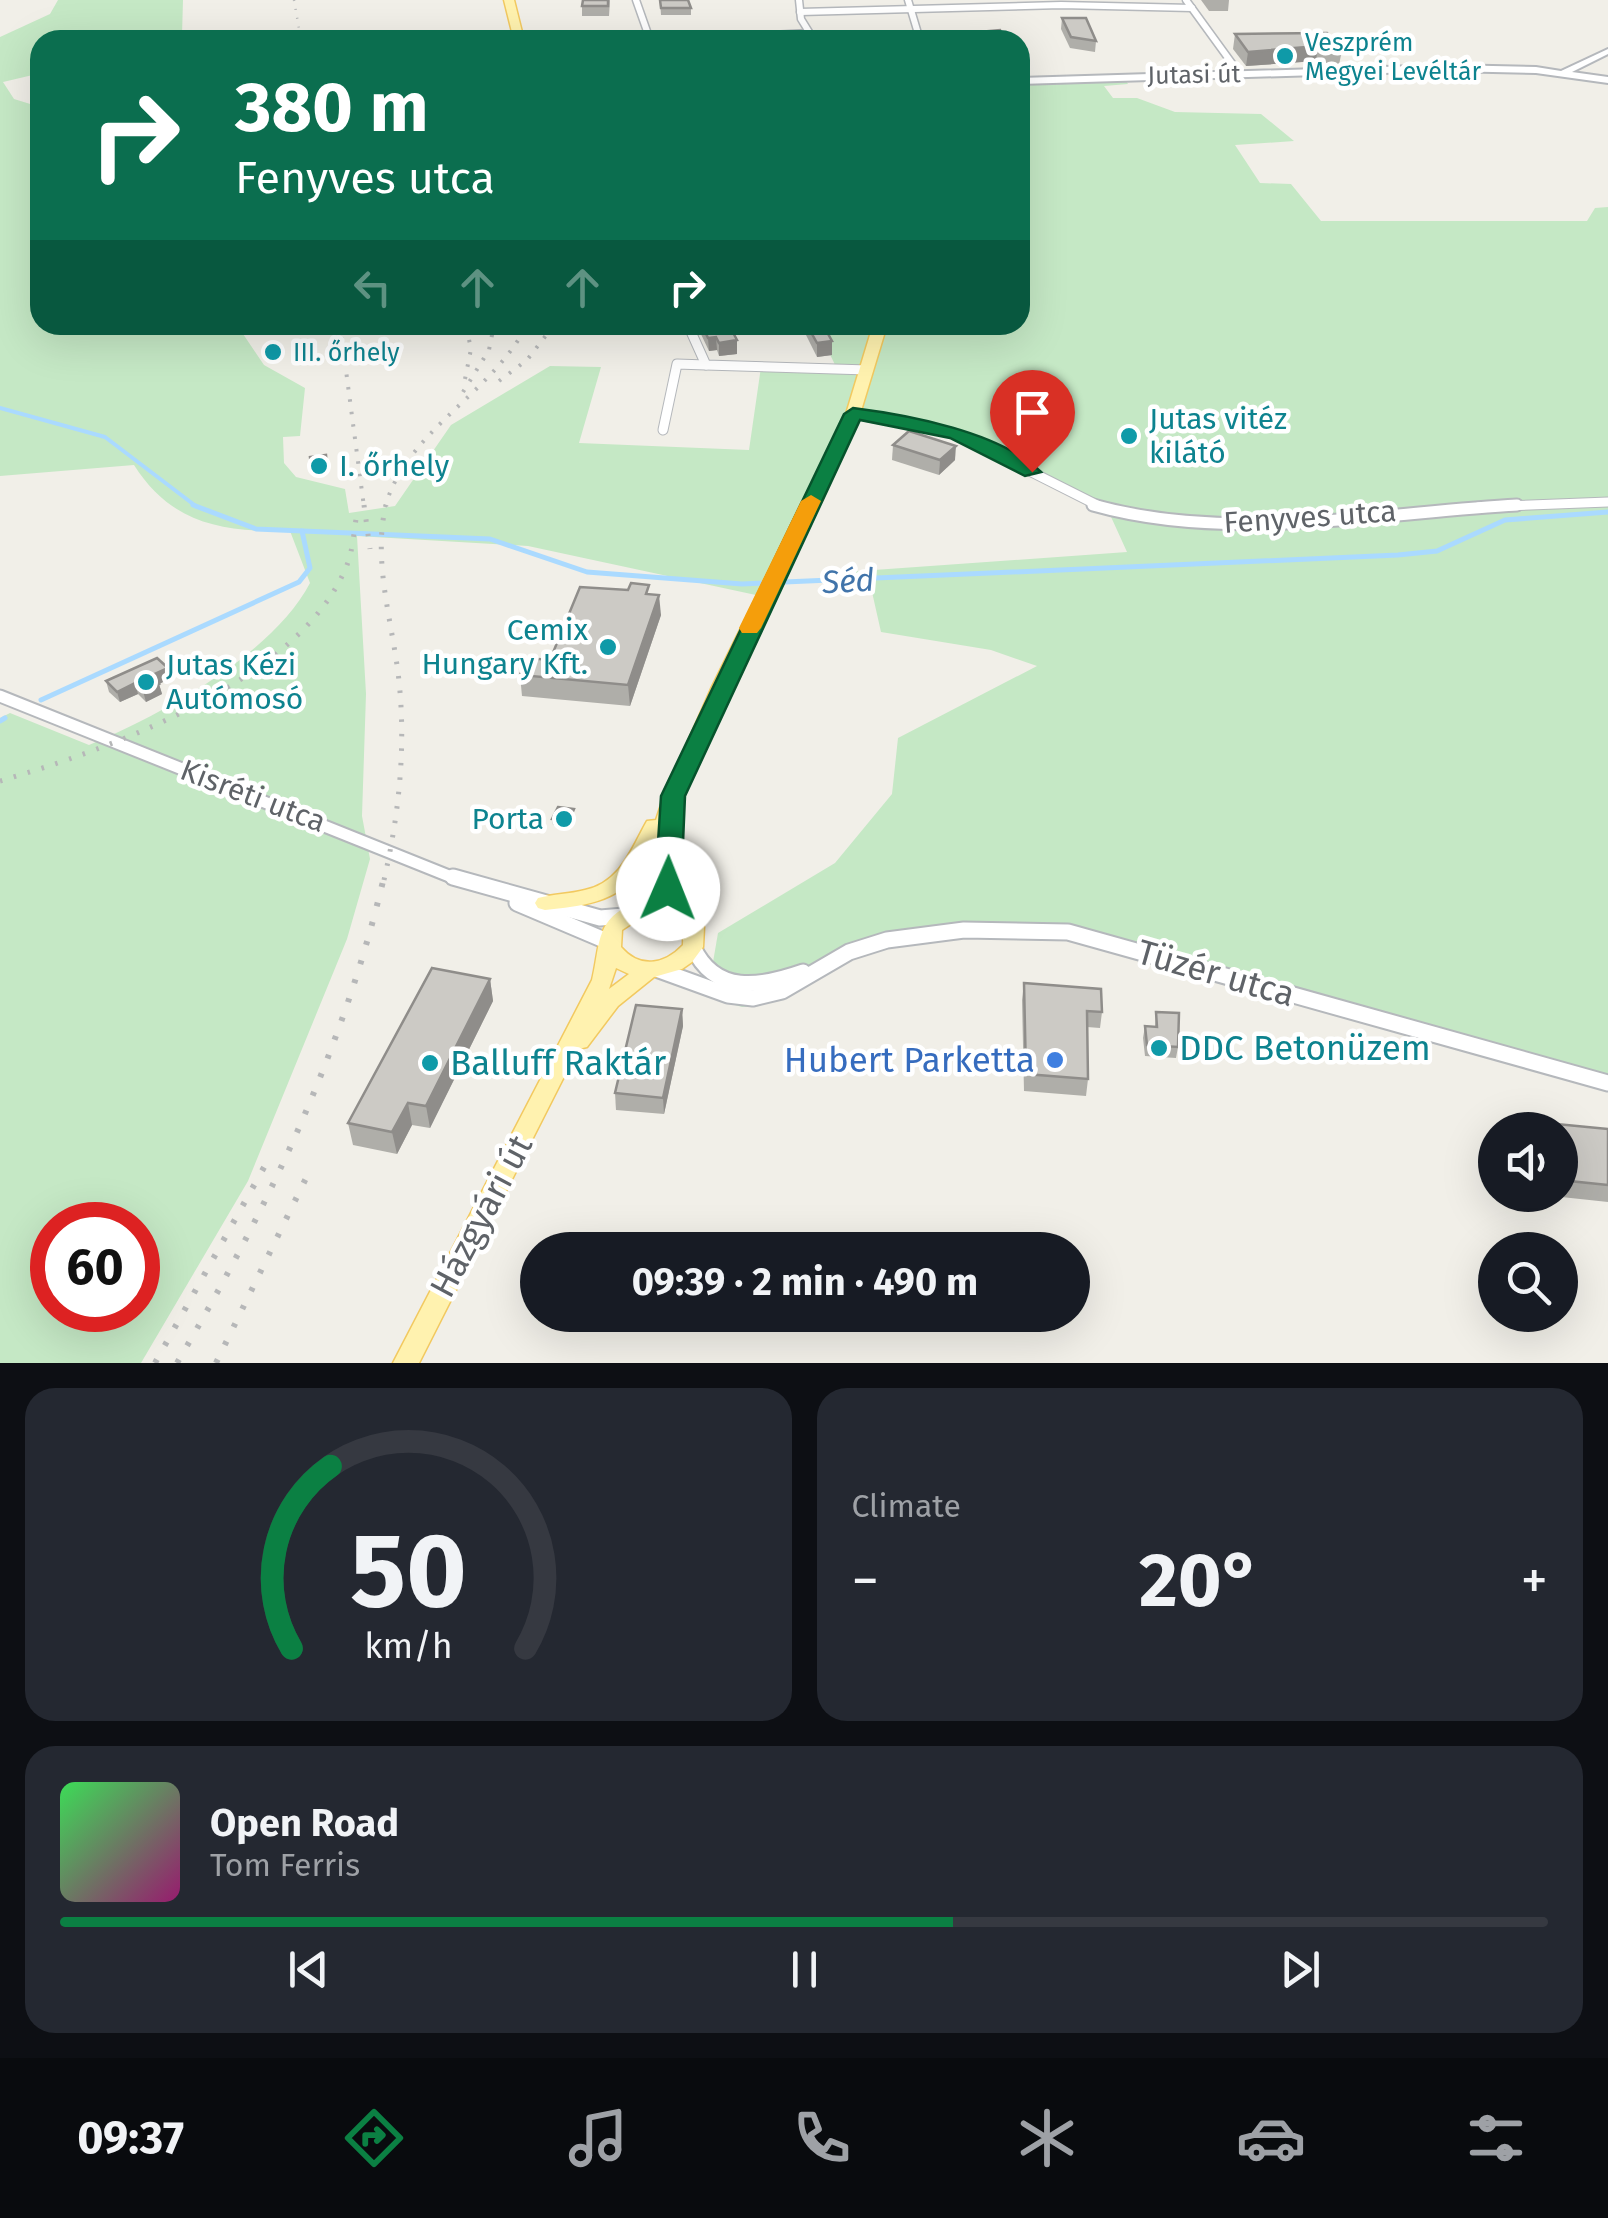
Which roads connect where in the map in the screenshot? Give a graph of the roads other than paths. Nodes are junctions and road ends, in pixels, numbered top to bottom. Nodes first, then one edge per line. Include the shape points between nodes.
1 (510, 0) edge
2 (636, 0) edge
3 (799, 0) edge
4 (1186, 0) edge
5 (909, 4) edge
6 (1192, 8) junction
7 (800, 12) junction
8 (517, 30) edge
9 (647, 30) edge
10 (809, 30) edge
11 (917, 30) edge
12 (1608, 51) edge
13 (1239, 73) junction
14 (1564, 73) junction
15 (1608, 80) edge
16 (1030, 81) edge
17 (692, 335) edge
18 (877, 335) edge
19 (706, 365) junction
20 (868, 370) junction
21 (853, 414) junction
22 (663, 430) dead end
23 (1608, 502) edge
24 (0, 696) edge
25 (673, 796) junction
26 (505, 896) junction
27 (544, 903) junction
28 (631, 913) junction
29 (685, 916) junction
30 (609, 946) junction
31 (694, 948) junction
32 (822, 966) junction
33 (654, 970) junction
34 (558, 1069) junction
35 (1608, 1083) edge
36 (406, 1363) edge

1 - 8 main road
2 - 9 street
3 - 7 street
4 - 6 street
5 - 6 street
5 - 7 street
5 - 11 street
6 - 13 street
7 - 10 street
12 - 14 street
13 - 14 street, Jutasi út
13 - 16 street, Jutasi út
14 - 15 street, Jutasi út
17 - 19 street
18 - 20 main road
19 - 20 street
19 - 22 street via 677,364
20 - 21 main road
21 - 23 street, Fenyves utca via 956,434 1097,506 1184,521 1256,524
21 - 25 main road
24 - 26 street, Kisréti utca
25 - 27 main road via 619,886 582,900
25 - 28 main road
25 - 29 main road via 668,889
26 - 27 street, Kisréti utca
26 - 30 street, Kisréti utca
27 - 28 street, Kisréti utca via 600,918
28 - 29 main road via 668,908
28 - 30 main road via 612,928
29 - 31 main road via 696,934
30 - 33 main road via 628,966
30 - 34 main road via 603,980
31 - 32 street, Tüzér utca via 710,974 740,986
31 - 33 main road via 680,962
32 - 33 street, Tüzér utca via 756,998 722,995
32 - 35 street, Tüzér utca via 862,946 913,936 1068,932
33 - 34 main road via 600,1010
34 - 36 main road, Házgyári út

